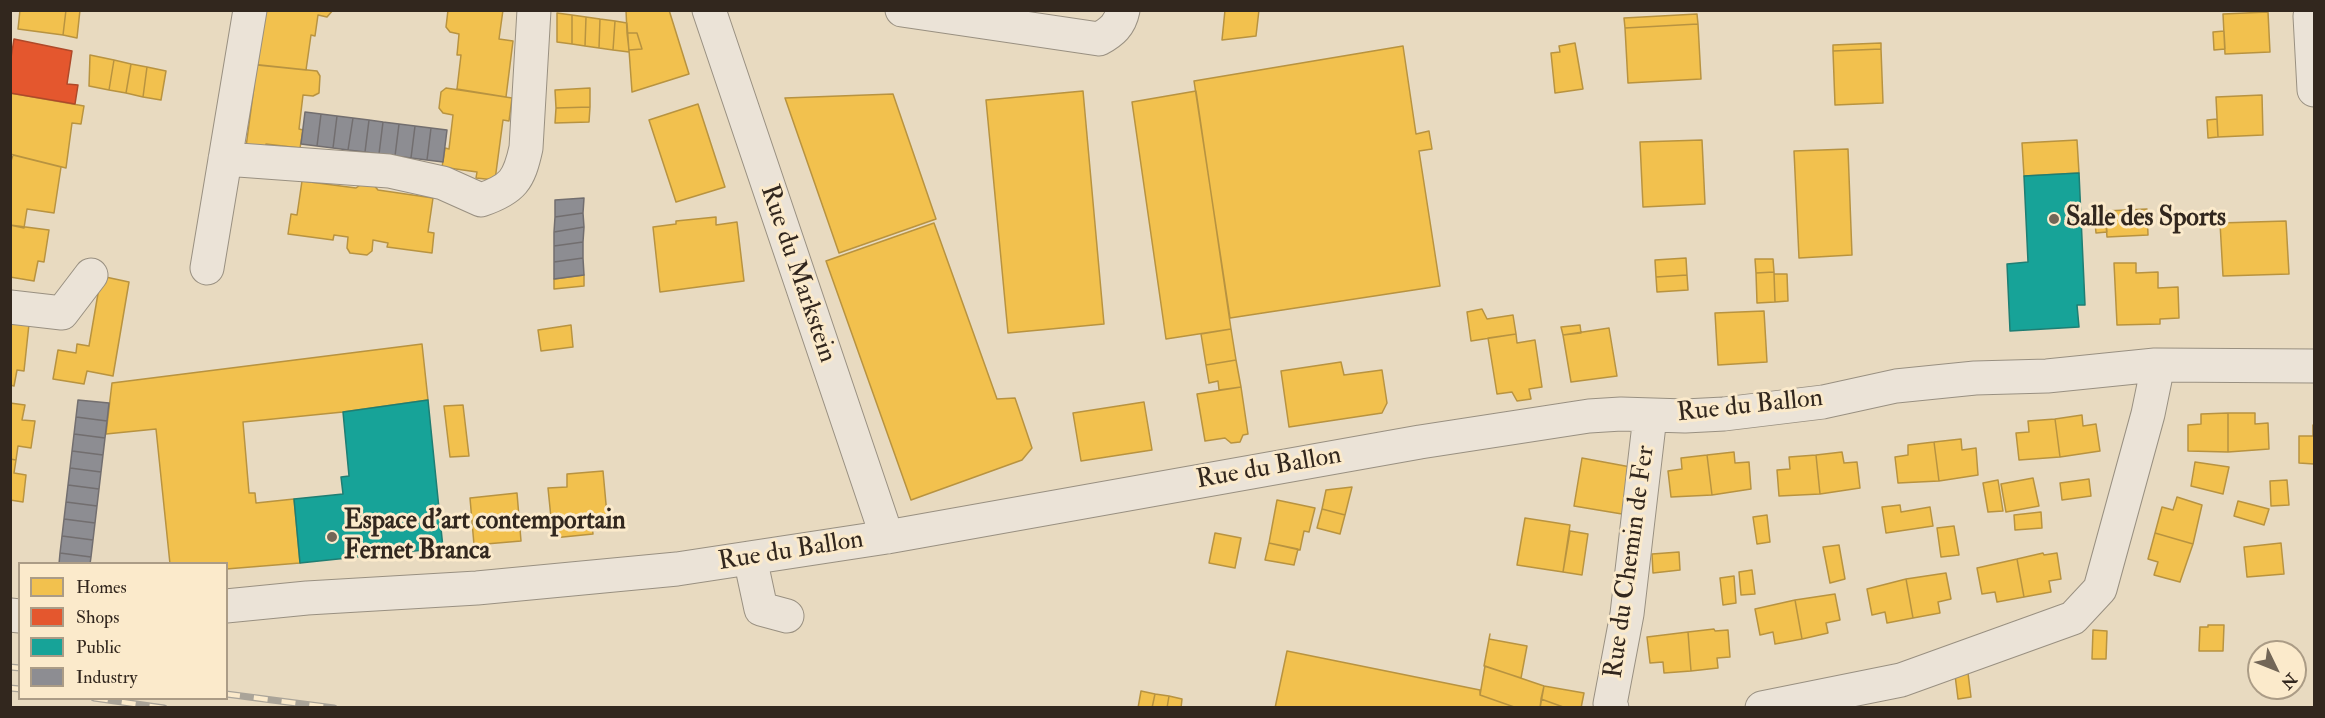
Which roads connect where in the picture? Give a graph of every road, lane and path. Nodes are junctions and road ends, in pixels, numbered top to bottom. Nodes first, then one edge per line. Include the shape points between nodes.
1 (250, 10) edge
2 (534, 10) edge
3 (709, 10) edge
4 (1123, 10) edge
5 (906, 11) edge
6 (2310, 16) dead end
7 (2314, 90) edge
8 (225, 159) junction
9 (207, 268) dead end
10 (91, 275) dead end
11 (10, 307) edge
12 (2155, 365) junction
13 (2314, 366) edge
14 (1650, 416) junction
15 (887, 537) junction
16 (750, 558) junction
17 (228, 606) edge
18 (787, 616) dead end
19 (1612, 708) edge
20 (1762, 708) edge

1 - 8 street
2 - 8 street via 526,148 508,190 482,200 443,183 388,171
3 - 15 street, Rue du Markstein
4 - 5 street via 1112,32 1099,39
6 - 7 street
8 - 9 street
10 - 11 street via 62,313
12 - 13 street, Rue du Ballon
12 - 14 street, Rue du Ballon via 1896,386 1822,402 1724,414
12 - 20 street via 2148,414 2100,589 2073,618 1901,680
14 - 15 street, Rue du Ballon via 1589,416 1523,425
14 - 19 street, Rue du Chemin de Fer
15 - 16 street, Rue du Ballon
16 - 17 street, Rue du Ballon via 571,580
16 - 18 street via 761,609

